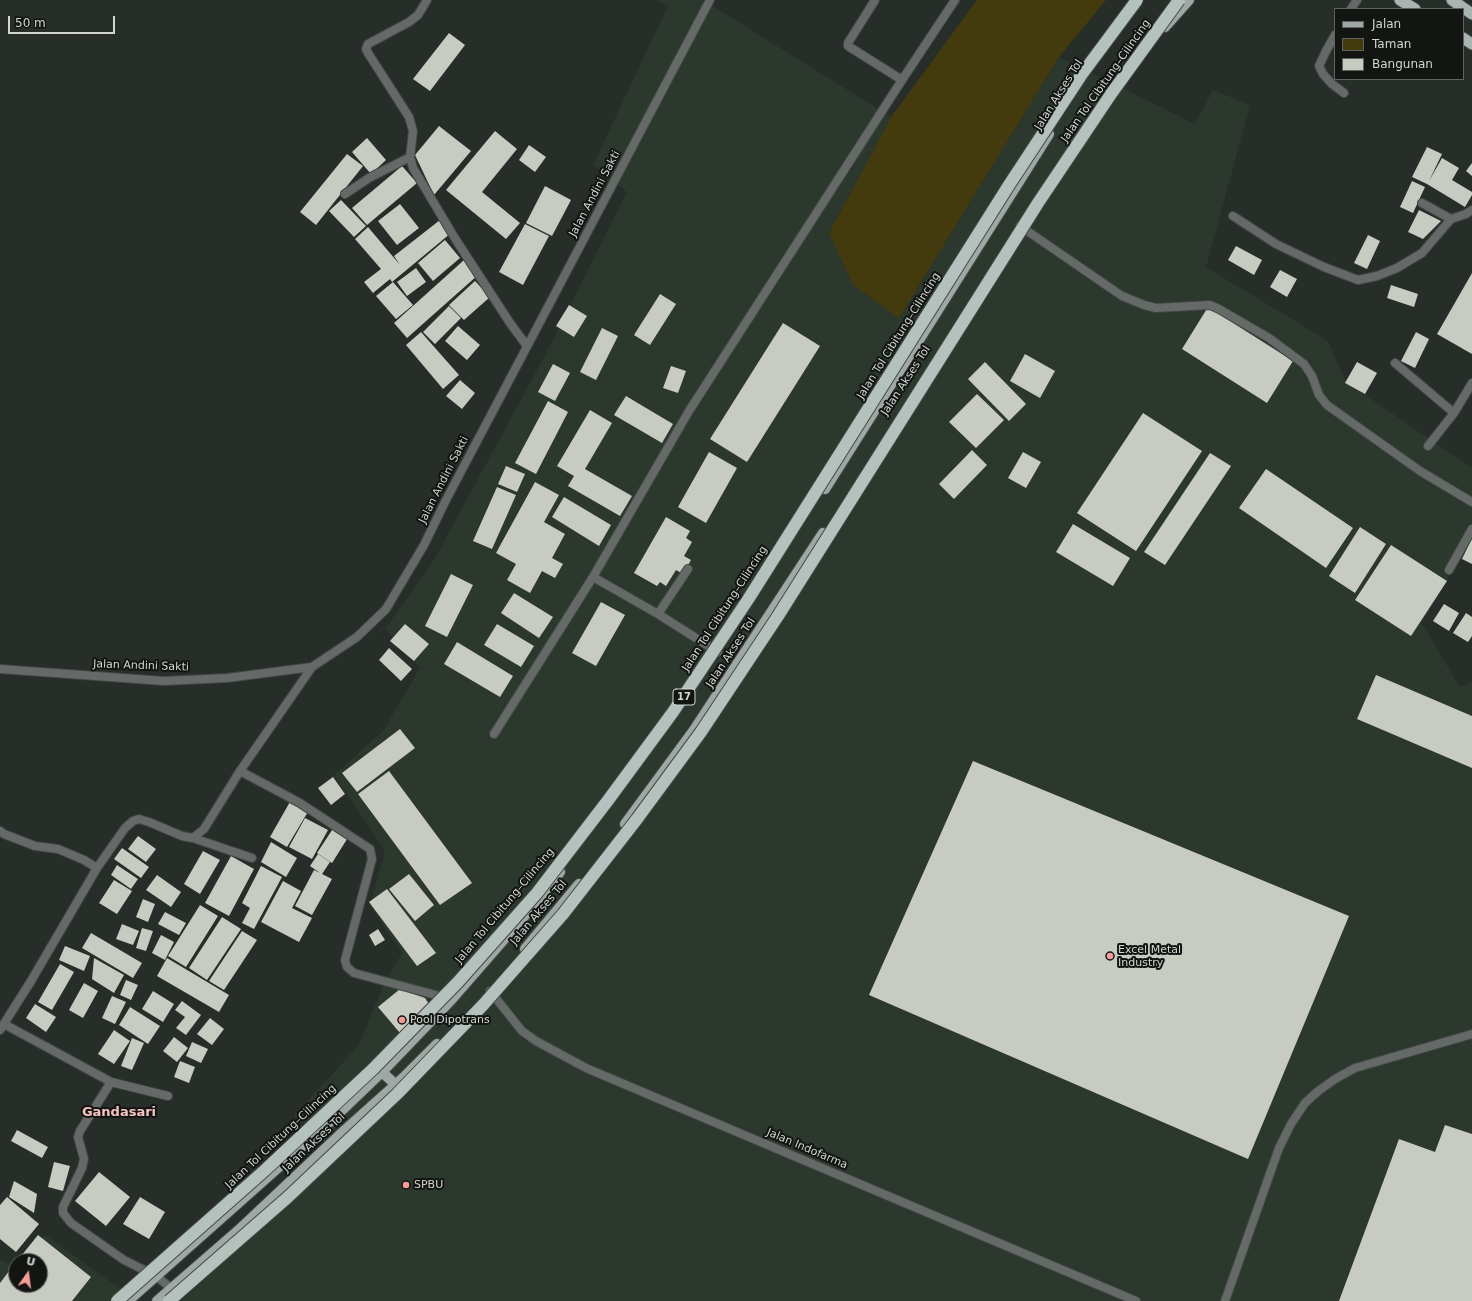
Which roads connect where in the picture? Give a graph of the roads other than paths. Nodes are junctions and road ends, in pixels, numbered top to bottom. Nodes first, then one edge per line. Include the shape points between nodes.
1 (428, 0) edge
2 (710, 0) edge
3 (875, 0) edge
4 (955, 0) edge
5 (1132, 0) edge
6 (1137, 0) edge
7 (1179, 0) edge
8 (1189, 0) edge
9 (1400, 0) edge
10 (1452, 0) edge
11 (1412, 8) edge
12 (1463, 8) edge
13 (1334, 38) edge
14 (902, 80) junction
15 (1344, 93) dead end
16 (410, 157) junction
17 (345, 194) dead end
18 (1422, 202) dead end
19 (1472, 210) edge
20 (1233, 216) dead end
21 (1451, 219) junction
22 (1020, 226) junction
23 (527, 346) junction
24 (1395, 363) dead end
25 (1472, 384) edge
26 (1454, 413) junction
27 (1428, 446) dead end
28 (1472, 502) edge
29 (1472, 529) edge
30 (688, 569) dead end
31 (1449, 570) dead end
32 (593, 577) junction
33 (658, 614) junction
34 (719, 653) junction
35 (312, 667) junction
36 (0, 669) edge
37 (494, 734) dead end
38 (240, 771) junction
39 (0, 831) edge
40 (193, 838) junction
41 (252, 858) dead end
42 (97, 868) junction
43 (490, 991) junction
44 (452, 999) junction
45 (2, 1027) edge
46 (1472, 1034) edge
47 (382, 1072) junction
48 (112, 1082) junction
49 (396, 1085) junction
50 (168, 1096) dead end
51 (156, 1276) junction
52 (171, 1288) junction
53 (117, 1301) edge
54 (128, 1301) edge
55 (157, 1301) edge
56 (169, 1301) edge
57 (1136, 1301) edge
58 (1225, 1301) edge

1 - 16 street via 410,22 368,44 366,49 409,117 412,131
2 - 23 street, Jalan Andini Sakti
3 - 14 street via 848,46
4 - 14 street
5 - 34 main road, Jalan Akses Tol
6 - 53 highway, Jalan Tol Cibitung–Cilincing / 17, bridge via 1082,74 749,598 673,712 537,893 458,982 373,1070 264,1172
7 - 56 highway, Jalan Tol Cibitung–Cilincing, bridge via 1111,94 1038,203 702,732 637,819 563,914 483,1005 397,1094 288,1197
8 - 22 main road, Jalan Akses Tol via 1108,92
9 - 11 highway
10 - 12 highway
13 - 15 street via 1320,66 1323,74
14 - 32 street via 689,411
16 - 17 street via 369,178
16 - 23 street via 413,168 452,233
18 - 21 street
19 - 21 street
20 - 21 street via 1276,244 1358,280 1397,268 1422,253
22 - 28 street via 1122,296 1156,308 1210,305 1269,338 1304,364 1319,395 1327,405 1420,471
22 - 43 main road, Jalan Akses Tol via 694,730 580,883
23 - 35 street, Jalan Andini Sakti via 424,545 386,609 357,637
24 - 26 street
25 - 26 street
26 - 27 street
29 - 31 street
30 - 33 street
32 - 33 street
32 - 37 street
33 - 34 street
34 - 44 main road, Jalan Akses Tol via 542,897
35 - 36 street, Jalan Andini Sakti via 227,678 164,681
35 - 38 street
38 - 40 street via 204,829
38 - 44 street via 300,803 370,849 372,859 345,960 347,967 354,973
39 - 42 street via 36,846 58,849
40 - 41 street
40 - 42 street via 139,819 125,828
42 - 45 street
43 - 49 main road, Jalan Akses Tol
43 - 57 street, Jalan Indofarma via 522,1031 586,1068
44 - 47 main road, Jalan Akses Tol
45 - 48 street
46 - 58 street via 1355,1068 1334,1079 1305,1103 1290,1124 1279,1148
47 - 49 main road
47 - 51 main road, Jalan Akses Tol
48 - 50 street
48 - 51 street via 80,1130 78,1137 84,1159 62,1214 124,1260
49 - 52 main road, Jalan Akses Tol via 241,1228
51 - 52 street
51 - 54 main road, Jalan Akses Tol
52 - 55 main road, Jalan Akses Tol

